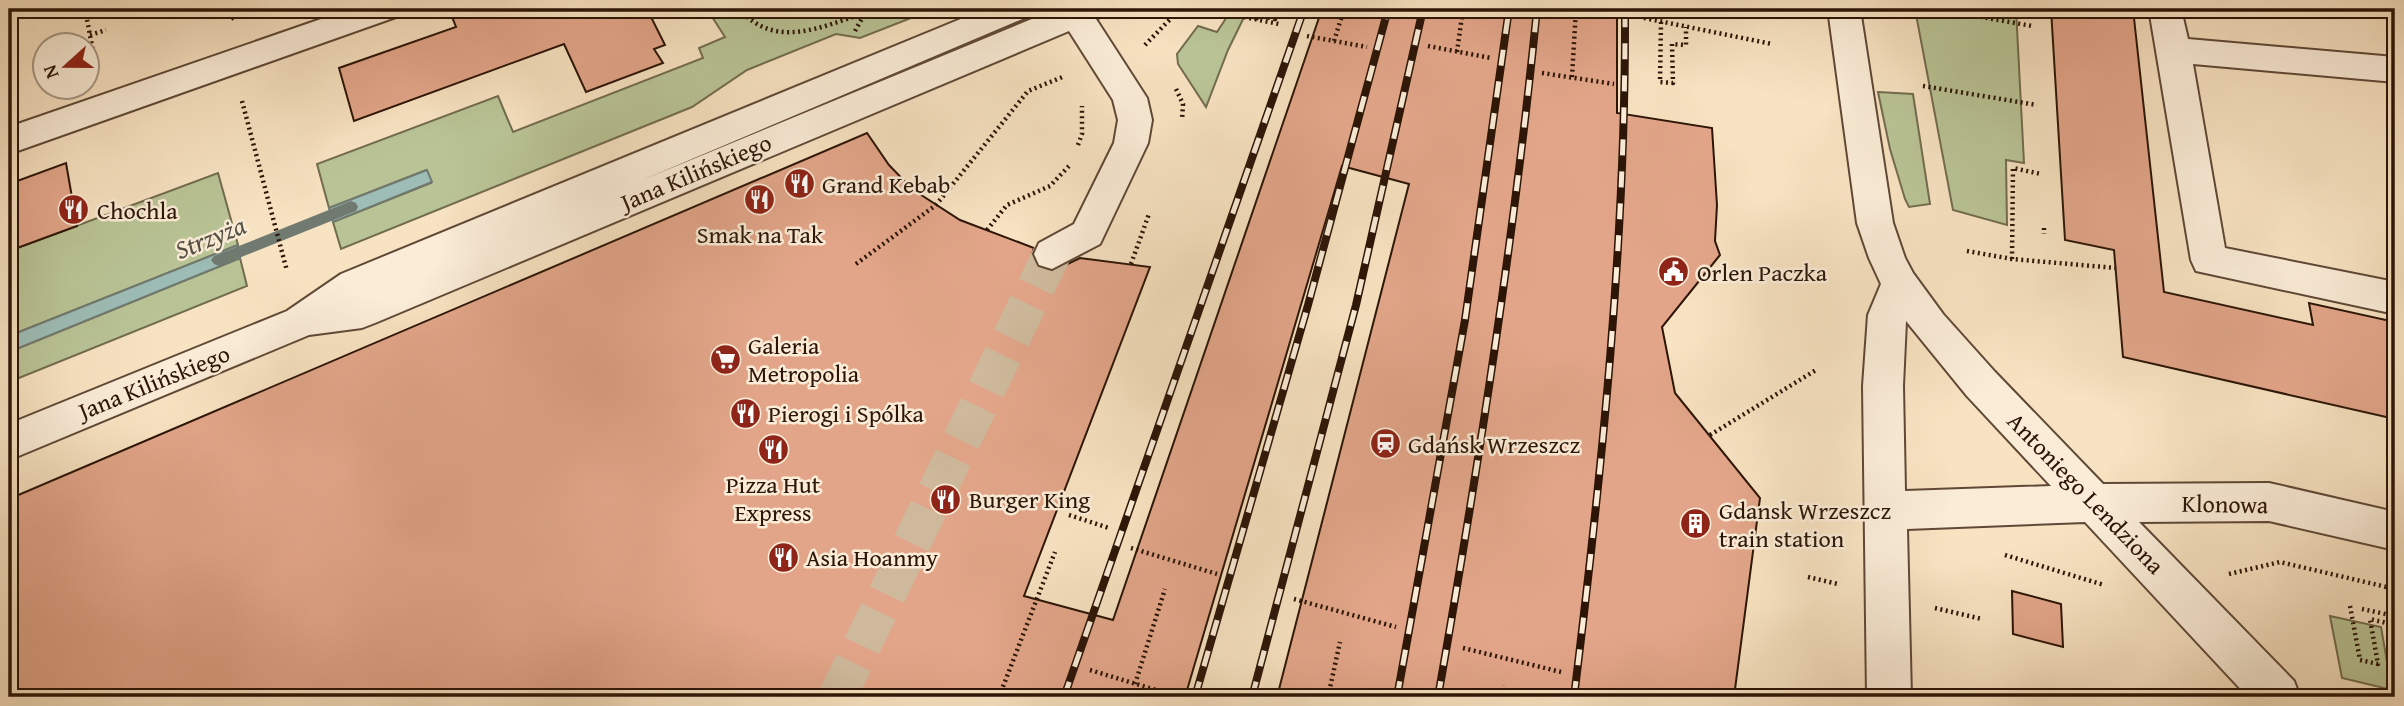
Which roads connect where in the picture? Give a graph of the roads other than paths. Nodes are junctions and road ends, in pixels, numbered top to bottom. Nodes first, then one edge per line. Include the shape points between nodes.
1 (385, 9) edge
2 (1016, 9) edge
3 (1844, 9) edge
4 (2165, 9) edge
5 (1079, 11) edge
6 (2174, 50) junction
7 (2395, 69) edge
8 (9, 141) edge
9 (1052, 254) tunnel mouth
10 (1900, 284) junction
11 (2395, 299) edge
12 (300, 322) junction
13 (9, 442) edge
14 (2095, 503) junction
15 (1884, 511) junction
16 (2395, 531) edge
17 (1889, 697) edge
18 (2278, 697) edge

1 - 8 street
2 - 12 street, Jana Kilińskiego via 354,285
3 - 10 street, Antoniego Lendziona via 1875,223
4 - 6 street
5 - 9 street via 1130,98 1135,120 1130,143 1087,234
5 - 12 street, Jana Kilińskiego via 362,312
6 - 7 street
6 - 11 street via 2209,260
10 - 14 street, Antoniego Lendziona via 1973,374
10 - 15 street via 1887,316
12 - 13 street, Jana Kilińskiego
14 - 15 street, Klonowa
14 - 16 street, Klonowa via 2269,502
14 - 18 street, Antoniego Lendziona
15 - 17 street

